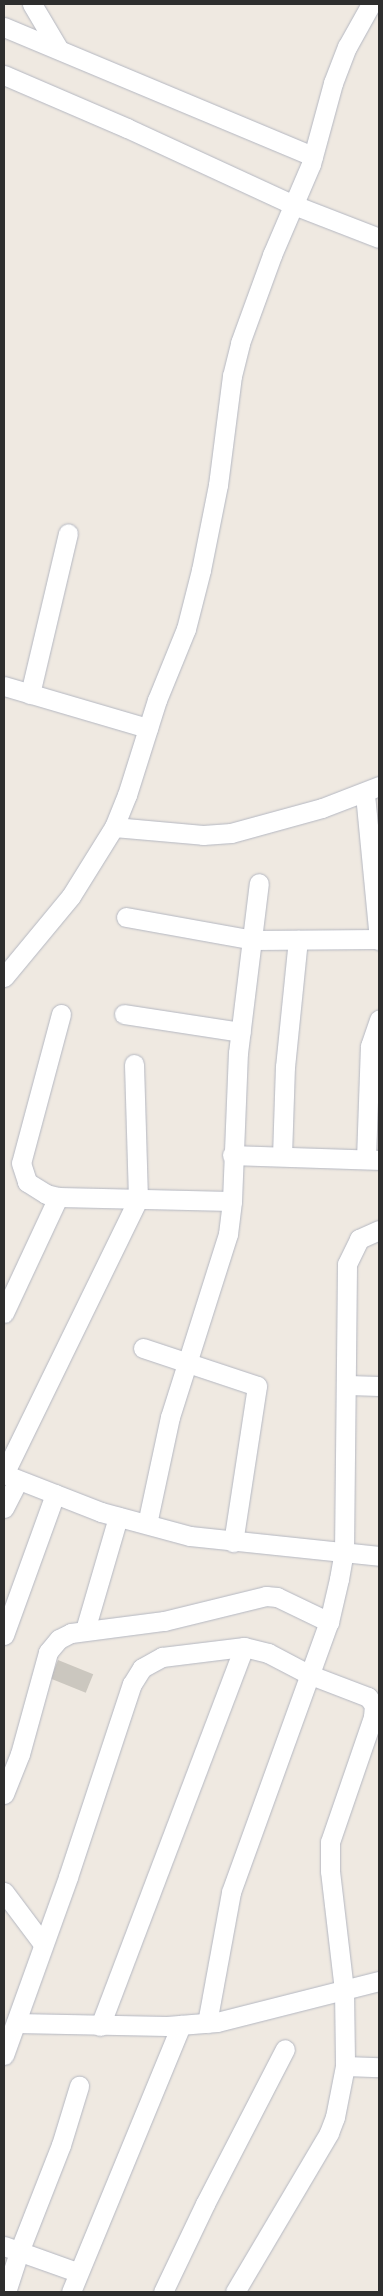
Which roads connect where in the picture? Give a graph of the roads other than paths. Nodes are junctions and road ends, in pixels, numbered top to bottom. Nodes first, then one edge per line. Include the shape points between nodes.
1 (32, 4) edge
2 (371, 4) edge
3 (4, 27) edge
4 (58, 48) junction
5 (4, 75) edge
6 (312, 160) junction
7 (296, 201) junction
8 (379, 238) edge
9 (68, 532) dead end
10 (4, 686) edge
11 (30, 694) junction
12 (148, 728) junction
13 (372, 790) edge
14 (114, 827) junction
15 (259, 883) dead end
16 (126, 916) dead end
17 (379, 939) edge
18 (254, 940) junction
19 (298, 940) junction
20 (4, 977) edge
21 (61, 1014) dead end
22 (124, 1014) dead end
23 (379, 1020) edge
24 (241, 1032) junction
25 (134, 1064) dead end
26 (232, 1155) junction
27 (282, 1156) junction
28 (373, 1160) edge
29 (58, 1197) junction
30 (138, 1199) junction
31 (232, 1201) junction
32 (379, 1230) edge
33 (4, 1313) edge
34 (143, 1348) dead end
35 (188, 1365) junction
36 (348, 1385) junction
37 (379, 1386) edge
38 (8, 1476) edge
39 (55, 1494) junction
40 (4, 1508) edge
41 (118, 1516) junction
42 (147, 1524) junction
43 (233, 1542) junction
44 (344, 1552) junction
45 (379, 1556) edge
46 (329, 1622) junction
47 (85, 1630) junction
48 (4, 1635) edge
49 (244, 1647) junction
50 (308, 1674) junction
51 (4, 1794) edge
52 (4, 1892) edge
53 (43, 1944) junction
54 (379, 1981) edge
55 (344, 1990) junction
56 (16, 2022) junction
57 (207, 2023) junction
58 (181, 2025) junction
59 (100, 2026) junction
60 (285, 2049) dead end
61 (4, 2055) edge
62 (345, 2066) junction
63 (379, 2067) edge
64 (79, 2086) dead end
65 (11, 2249) edge
66 (77, 2272) junction
67 (6, 2292) edge
68 (71, 2292) edge
69 (163, 2292) edge
70 (234, 2292) edge

1 - 4 street
2 - 6 street via 347,47 333,83
3 - 4 street
4 - 6 street
5 - 7 street
6 - 7 street
7 - 8 street
7 - 12 street via 240,342 201,570 186,629
9 - 11 street
10 - 11 street
11 - 12 street
12 - 14 street
13 - 14 street via 231,832 203,835
13 - 17 street
14 - 20 street via 71,896
15 - 18 street
16 - 18 street
17 - 19 street
18 - 19 street
18 - 24 street
19 - 27 street via 284,1067
21 - 29 street via 20,1163 23,1177 33,1188
22 - 24 street
23 - 28 street via 370,1046
24 - 26 street
25 - 30 street
26 - 27 street
26 - 31 street
27 - 28 street
29 - 30 street
29 - 33 street
30 - 31 street
30 - 38 street
31 - 35 street via 228,1234
32 - 36 street via 359,1239 346,1264
34 - 35 street
35 - 42 street via 170,1417
35 - 43 street via 257,1386
36 - 37 street
36 - 44 street
38 - 39 street
38 - 40 street
39 - 41 street
39 - 48 street
41 - 42 street
41 - 47 street
42 - 43 street
43 - 44 street
44 - 45 street
44 - 46 street
46 - 47 street via 277,1597 266,1596 164,1621
46 - 50 street
47 - 51 street via 59,1639 48,1652 20,1754
49 - 50 street via 268,1653
49 - 53 street via 162,1657 142,1668 137,1675
49 - 59 street
50 - 55 street via 368,1697 374,1705 330,1842 330,1871
50 - 57 street via 230,1892
52 - 53 street
53 - 56 street
54 - 55 street
55 - 57 street
55 - 62 street
56 - 59 street
56 - 61 street
57 - 58 street
58 - 59 street
58 - 66 street
60 - 69 street
62 - 63 street
62 - 70 street via 329,2133
64 - 65 street via 61,2145
65 - 66 street
65 - 67 street
66 - 68 street

